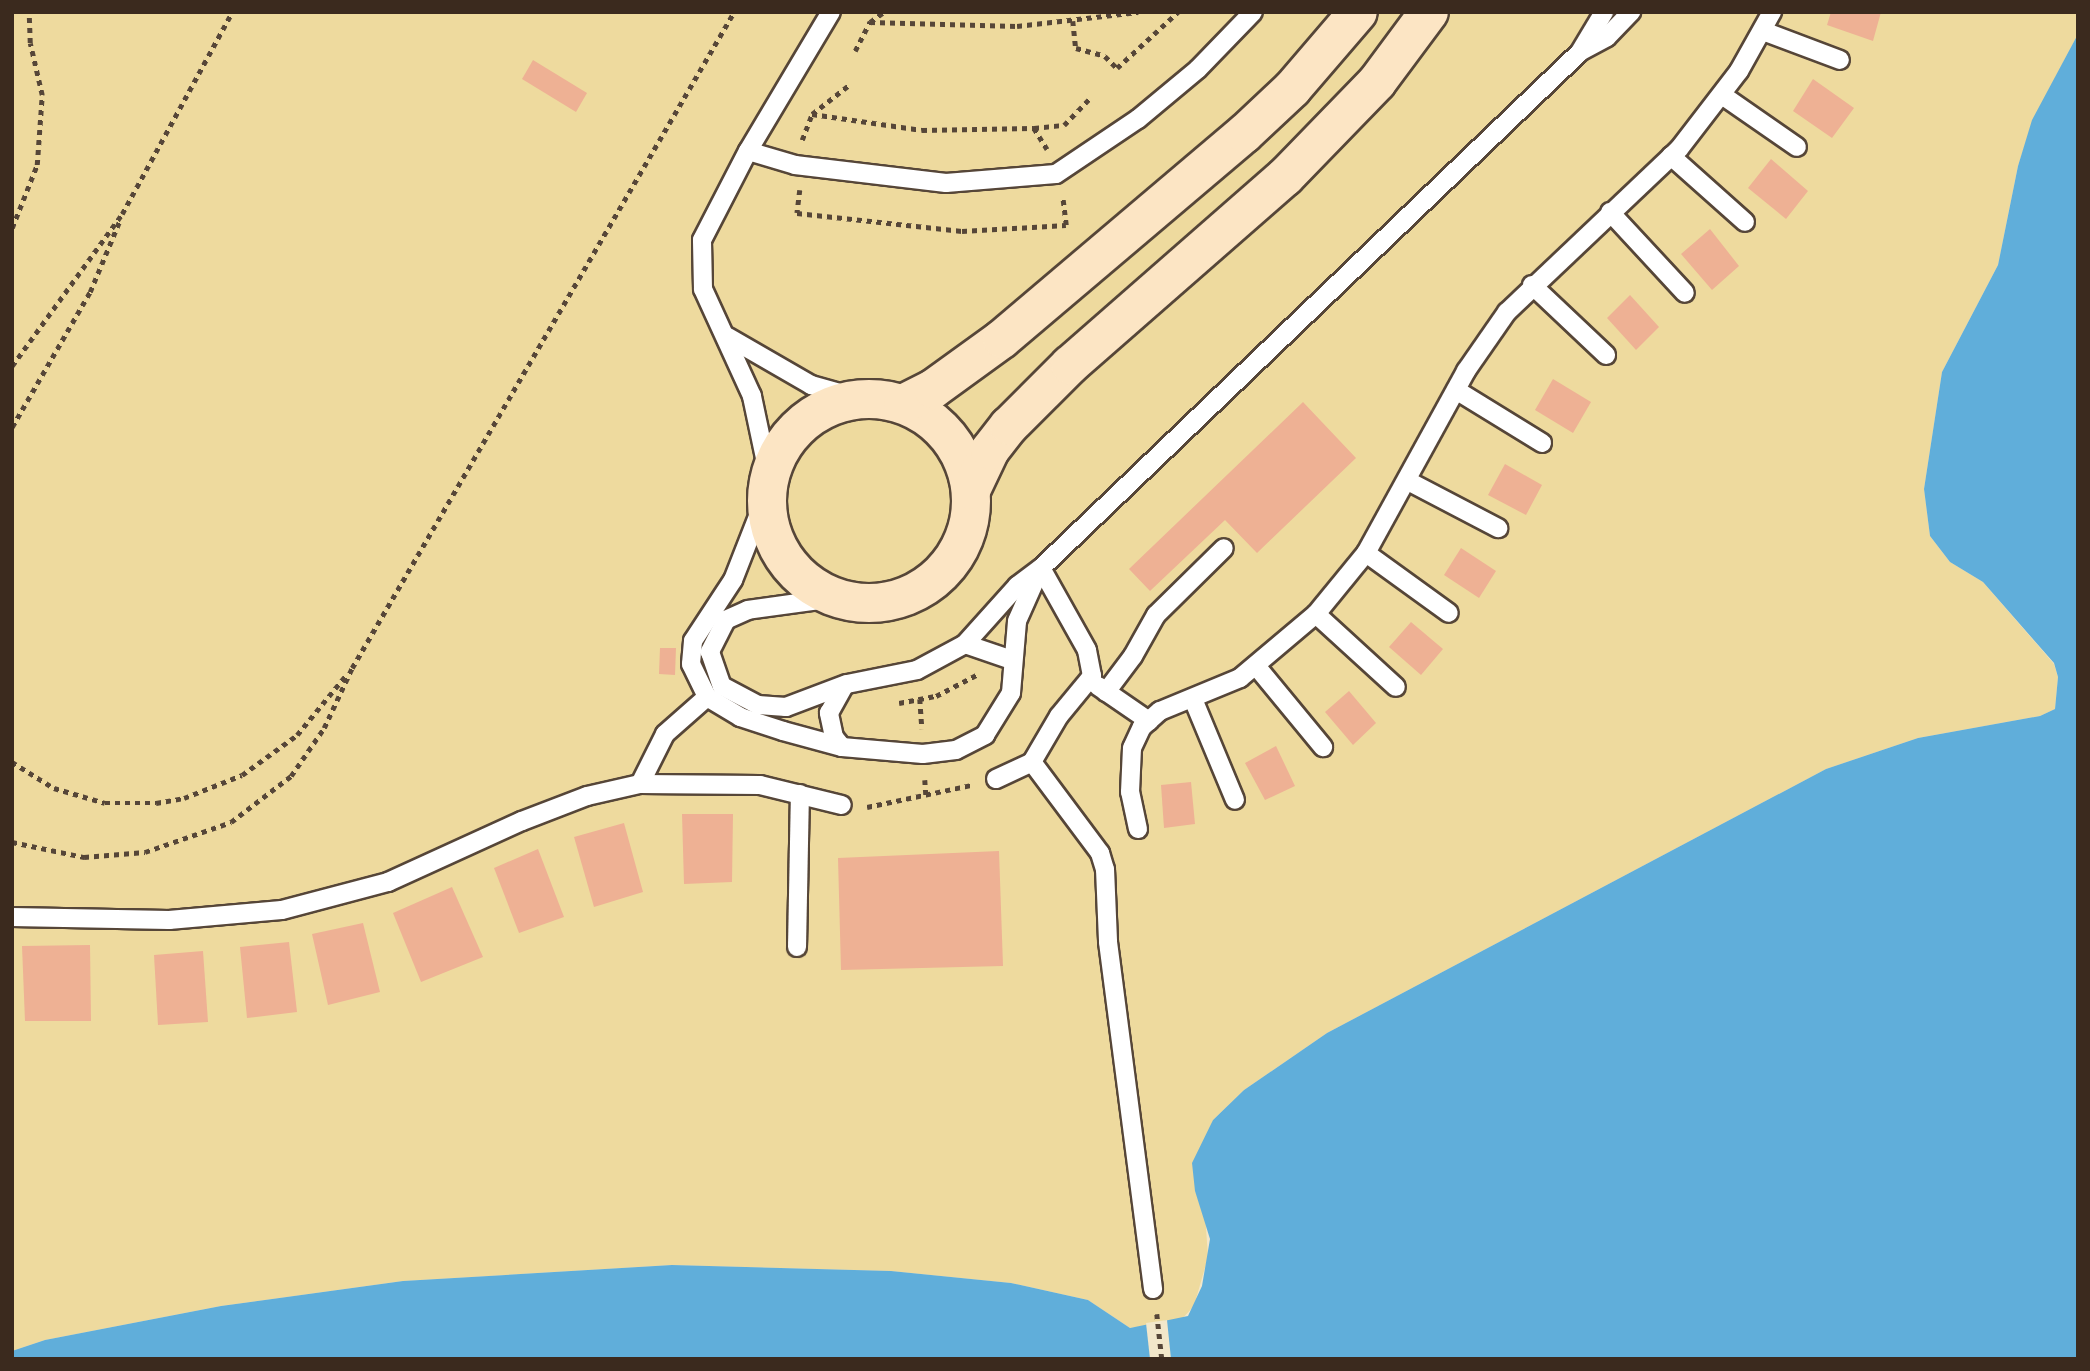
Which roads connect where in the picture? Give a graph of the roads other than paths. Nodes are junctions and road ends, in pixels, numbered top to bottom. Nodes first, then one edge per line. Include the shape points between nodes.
1 (831, 12) edge
2 (1253, 12) edge
3 (1358, 12) edge
4 (1429, 12) edge
5 (1604, 12) edge
6 (1631, 12) edge
7 (1772, 12) edge
8 (1763, 31) junction
9 (1580, 52) junction
10 (1840, 60) dead end
11 (1722, 95) junction
12 (1797, 147) dead end
13 (748, 151) junction
14 (1671, 156) junction
15 (1610, 212) junction
16 (1745, 222) dead end
17 (1532, 285) junction
18 (1685, 293) dead end
19 (728, 337) junction
20 (1606, 355) dead end
21 (1456, 390) junction
22 (858, 398) junction
23 (903, 404) junction
24 (1542, 443) dead end
25 (1408, 481) junction
26 (767, 487) junction
27 (971, 491) junction
28 (1498, 528) dead end
29 (1224, 548) dead end
30 (1366, 554) junction
31 (1041, 568) junction
32 (834, 598) junction
33 (1449, 612) dead end
34 (1316, 614) junction
35 (965, 644) junction
36 (1012, 660) junction
37 (1257, 667) junction
38 (1089, 681) junction
39 (847, 684) junction
40 (1396, 687) dead end
41 (1106, 692) junction
42 (707, 697) junction
43 (1193, 699) junction
44 (1149, 721) junction
45 (842, 747) junction
46 (1323, 747) dead end
47 (1032, 762) junction
48 (996, 779) road end
49 (640, 784) junction
50 (800, 794) junction
51 (1236, 800) dead end
52 (842, 804) road end
53 (1138, 829) dead end
54 (12, 917) edge
55 (797, 947) dead end
56 (1153, 1289) road end

1 - 13 lane
2 - 13 lane via 1198,69 1138,119 1056,174 946,183 795,165
3 - 23 main road via 1292,89 1234,143 1002,339 933,389
4 - 27 main road via 1377,82 1285,177 1070,365 1009,426 990,450
5 - 9 lane
6 - 9 lane via 1607,37
7 - 8 lane
8 - 10 lane
8 - 11 lane
9 - 31 lane
11 - 12 lane
11 - 14 lane
13 - 19 lane via 710,221 700,257 703,289
14 - 15 lane
14 - 16 lane
15 - 17 lane
15 - 18 lane
17 - 20 lane
17 - 21 lane via 1486,340
19 - 22 lane via 811,385
19 - 26 lane via 752,396
21 - 24 lane
21 - 25 lane
22 - 23 main road
22 - 26 main road via 837,403 801,423 776,457
23 - 27 main road via 942,429 966,468
25 - 28 lane
25 - 30 lane
26 - 32 main road via 771,533 789,566
26 - 42 lane via 733,580 693,640 694,676
27 - 32 main road via 965,536 941,575 902,599 856,603
29 - 41 lane via 1156,615
30 - 33 lane
30 - 34 lane
31 - 35 lane via 1017,586
31 - 36 lane via 1017,621
31 - 38 lane via 1087,650 1092,670
32 - 39 lane via 736,613 718,629 711,664 722,686 758,705 800,703
34 - 37 lane
34 - 40 lane
35 - 36 lane
35 - 39 lane via 917,670
36 - 45 lane via 1011,693 1004,709 985,735 971,744 923,754
37 - 43 lane
37 - 46 lane
38 - 41 lane
38 - 47 lane via 1059,716
39 - 45 lane via 832,701 829,713 834,737
41 - 44 lane
42 - 45 lane via 740,718
42 - 49 lane via 665,734
43 - 44 lane
43 - 51 lane
44 - 53 lane via 1132,748 1130,792
47 - 48 lane
47 - 56 lane via 1096,847 1105,869 1108,942
49 - 50 lane via 760,785
49 - 54 lane via 587,796 522,821 388,882 282,910 169,920
50 - 52 lane
50 - 55 lane

